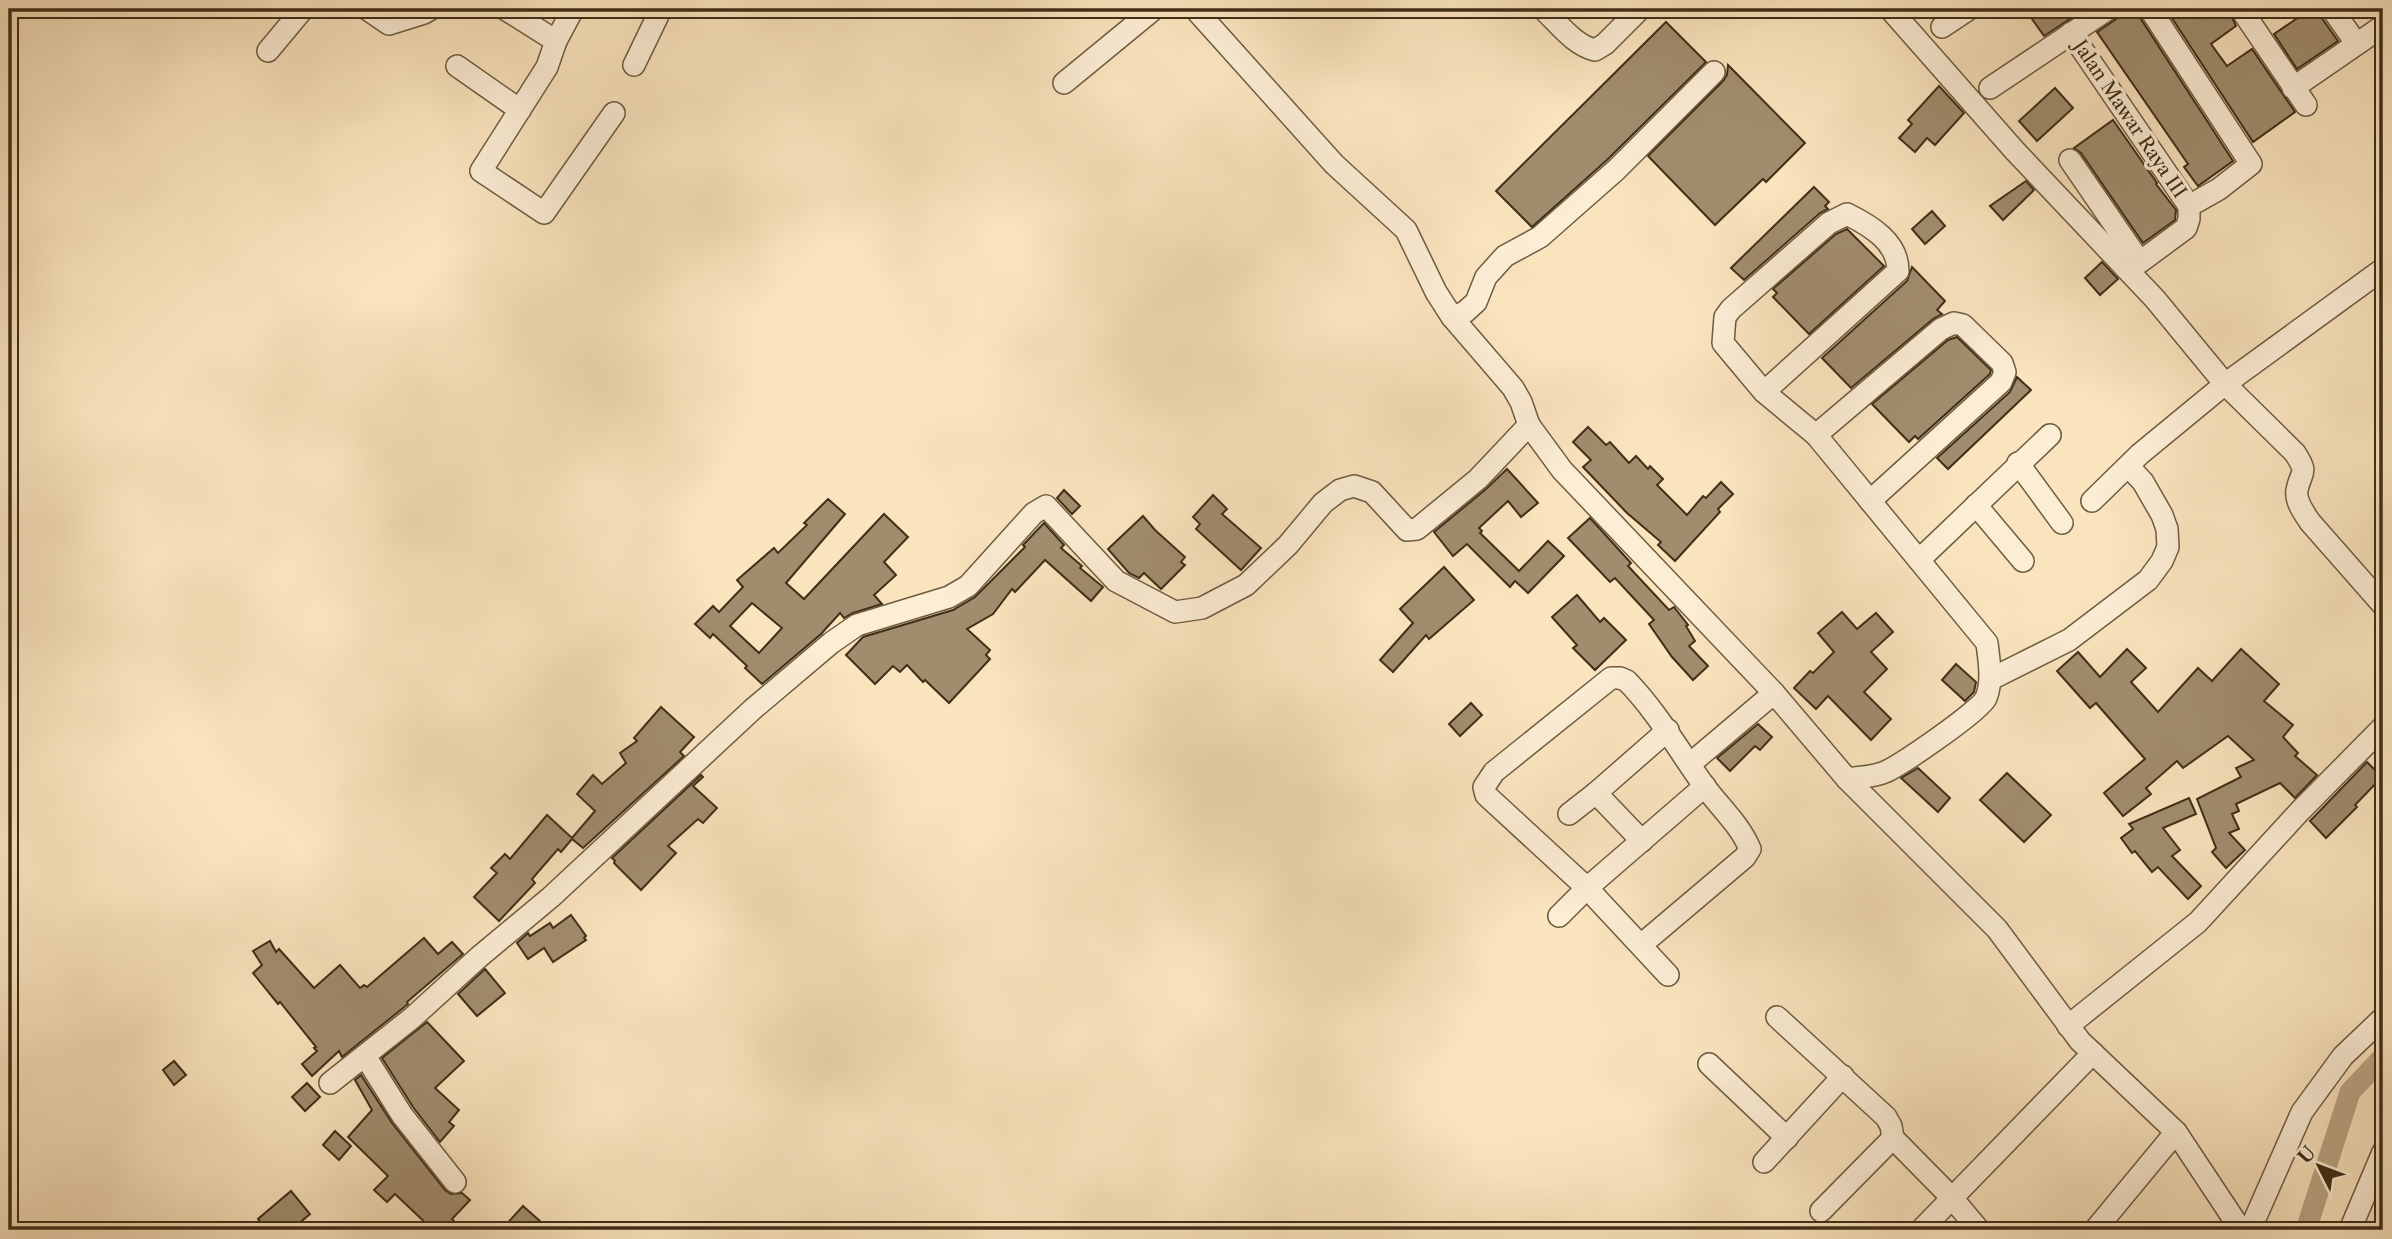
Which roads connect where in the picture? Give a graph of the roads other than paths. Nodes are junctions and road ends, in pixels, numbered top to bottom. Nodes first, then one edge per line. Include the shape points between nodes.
1 (303, 9) edge
2 (367, 9) edge
3 (431, 9) edge
4 (505, 9) edge
5 (573, 9) edge
6 (661, 9) edge
7 (1154, 9) edge
8 (1195, 9) edge
9 (1543, 9) edge
10 (1640, 9) edge
11 (1890, 9) edge
12 (1969, 9) edge
13 (2108, 9) edge
14 (2150, 9) edge
15 (2241, 9) edge
16 (2332, 9) edge
17 (2383, 26) edge
18 (1942, 27) dead end
19 (2071, 33) junction
20 (556, 41) junction
21 (2356, 44) junction
22 (268, 51) dead end
23 (634, 65) dead end
24 (457, 66) dead end
25 (1713, 72) dead end
26 (1064, 83) dead end
27 (1990, 88) dead end
28 (520, 110) junction
29 (614, 113) dead end
30 (2070, 160) dead end
31 (2189, 206) junction
32 (2383, 269) edge
33 (1452, 317) junction
34 (2225, 384) junction
35 (1764, 392) junction
36 (1529, 425) junction
37 (1816, 435) junction
38 (2050, 435) dead end
39 (2018, 463) junction
40 (2129, 467) junction
41 (1870, 501) junction
42 (2092, 501) dead end
43 (1976, 505) junction
44 (2062, 523) dead end
45 (1919, 560) junction
46 (2023, 561) dead end
47 (2383, 605) edge
48 (1991, 679) junction
49 (1774, 693) junction
50 (2383, 727) edge
51 (1668, 730) junction
52 (1690, 764) junction
53 (1847, 779) junction
54 (1705, 786) junction
55 (1596, 793) junction
56 (1569, 814) dead end
57 (1642, 841) junction
58 (1587, 888) junction
59 (1559, 916) dead end
60 (1640, 945) junction
61 (1668, 975) dead end
62 (1777, 1017) dead end
63 (2383, 1018) edge
64 (2068, 1026) junction
65 (2093, 1054) junction
66 (365, 1056) junction
67 (1709, 1064) dead end
68 (1843, 1076) junction
69 (330, 1083) dead end
70 (2176, 1132) junction
71 (1787, 1138) junction
72 (1893, 1138) junction
73 (2383, 1152) edge
74 (1764, 1162) dead end
75 (455, 1182) dead end
76 (1952, 1198) junction
77 (1821, 1211) dead end
78 (1921, 1230) edge
79 (1979, 1230) edge
80 (2095, 1230) edge
81 (2241, 1230) edge
82 (2250, 1230) edge
83 (2350, 1230) edge

1 - 22 street
2 - 3 street via 389,24
4 - 20 street
5 - 20 street
6 - 23 street
7 - 26 street
8 - 33 street via 1334,164 1406,230
9 - 10 street via 1585,48 1595,50
11 - 34 street via 2015,151 2155,299
12 - 18 street
13 - 19 street
14 - 31 street via 2251,164
15 - 21 street via 2300,96
16 - 21 street
17 - 21 street
19 - 27 street
19 - 31 street, Jalan Mawar Raya III
20 - 28 street via 547,66
24 - 28 street
25 - 33 street via 1616,170 1540,237 1506,256 1486,277 1476,302
28 - 29 street via 481,171 544,213
30 - 31 street via 2140,262 2186,228
32 - 34 street
33 - 36 street via 1513,388
34 - 40 street
34 - 47 street via 2295,453 2304,474 2297,492 2300,507
35 - 35 street via 1723,343 1725,317 1829,223 1847,215 1864,223 1890,244 1898,257 1898,271
35 - 37 street
36 - 49 street via 1562,470
36 - 66 street via 1478,479 1417,528 1407,530 1372,492 1354,486 1340,490 1322,503 1288,545 1246,585 1202,608 1174,612 1116,580 1046,506 1034,513 968,586 948,597 857,625 831,642 551,897
37 - 41 street
37 - 41 street via 1941,329 1954,323 1963,325 2002,363 2001,382
38 - 39 street
39 - 43 street
39 - 44 street
40 - 42 street
40 - 48 street via 2143,482 2167,529 2168,547 2162,561 2148,580 2069,639
41 - 45 street
43 - 45 street
43 - 46 street
45 - 48 street via 1987,643
48 - 53 street via 1985,700 1969,716 1884,773
49 - 52 street
49 - 53 street
50 - 64 street via 2198,922
51 - 52 street
51 - 55 street
51 - 58 street via 1627,681 1611,678 1487,781 1486,795
52 - 54 street
53 - 64 street via 1997,929
54 - 57 street
54 - 60 street via 1750,849
55 - 56 street
55 - 57 street
57 - 58 street
58 - 59 street
58 - 60 street
60 - 61 street
62 - 68 street
63 - 82 street via 2343,1056 2302,1112
64 - 65 street
65 - 70 street
65 - 76 street
66 - 69 street
66 - 75 street via 402,1115
67 - 71 street
68 - 71 street
68 - 72 street via 1886,1117
70 - 80 street
70 - 81 street
71 - 74 street
72 - 76 street
72 - 77 street
73 - 83 street
76 - 78 street
76 - 79 street

